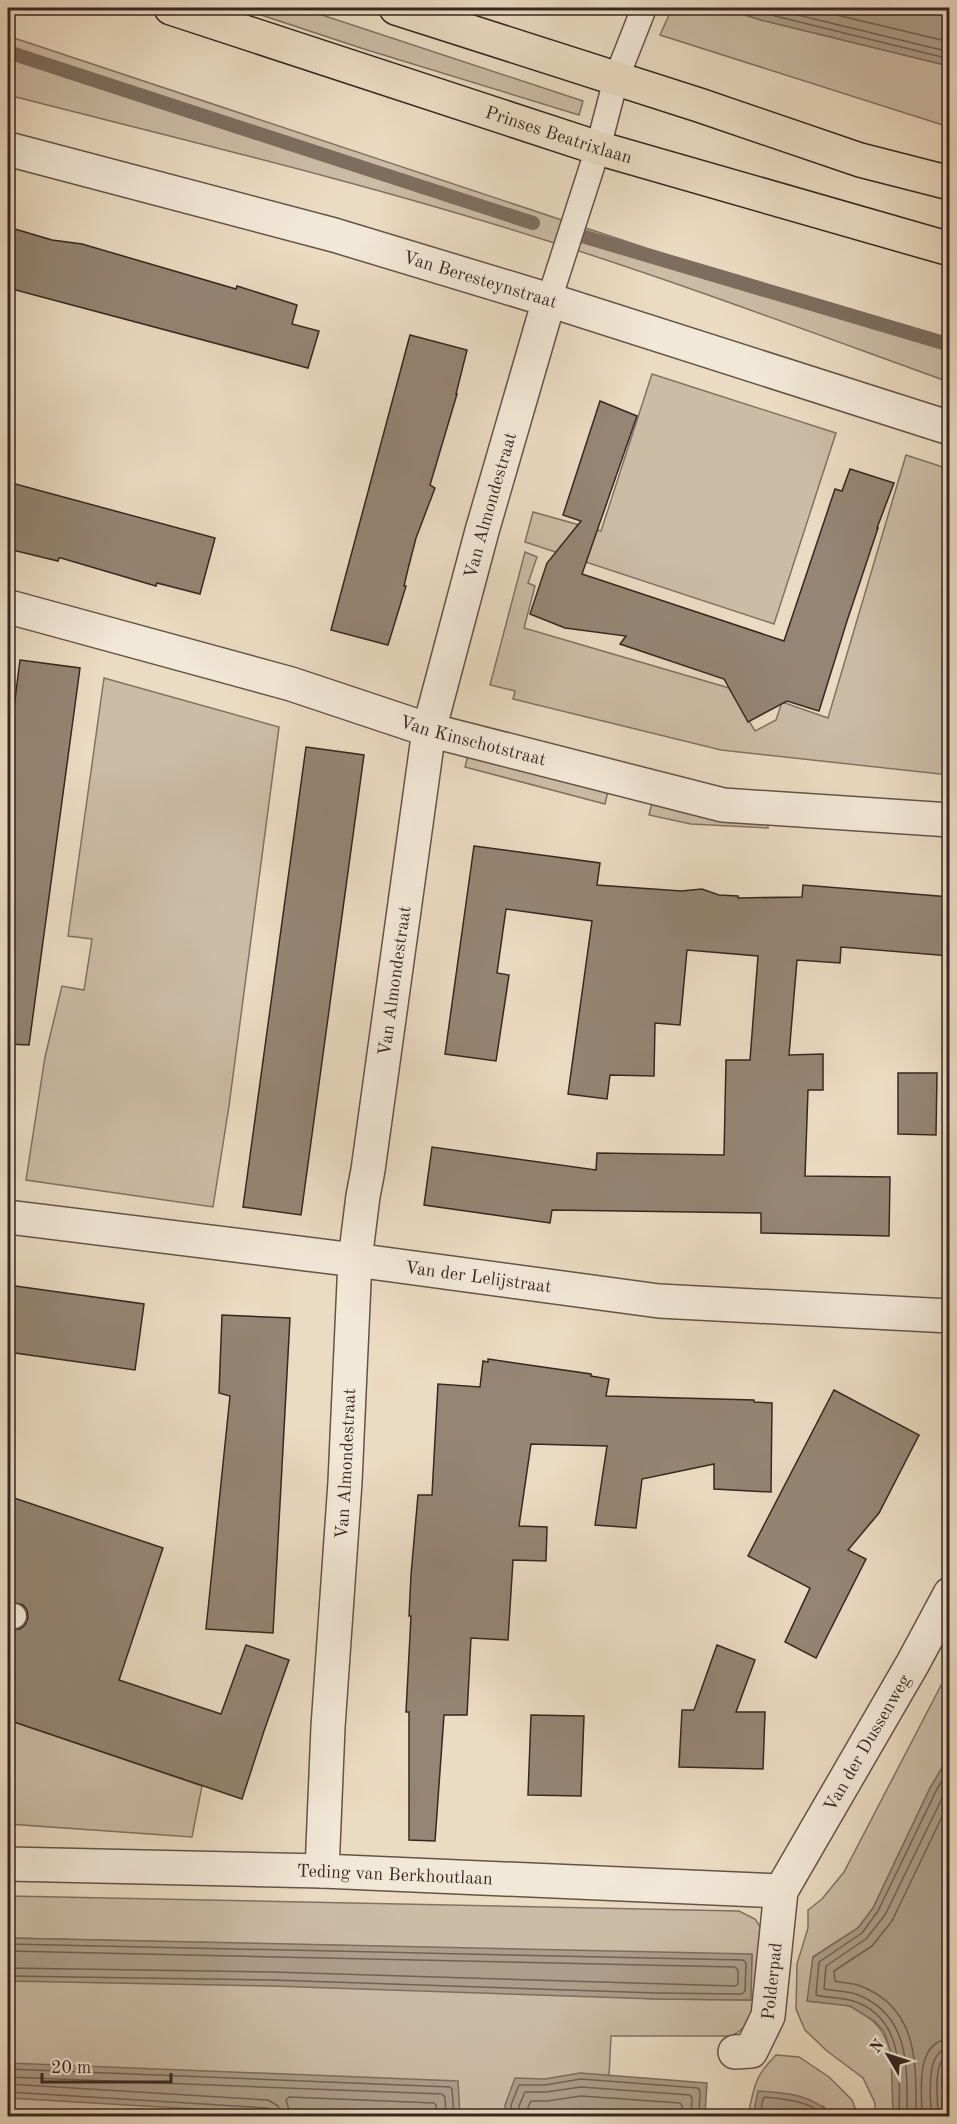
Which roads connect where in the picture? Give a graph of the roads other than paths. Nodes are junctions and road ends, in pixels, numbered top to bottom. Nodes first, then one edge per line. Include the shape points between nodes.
1 (171, 8) edge
2 (396, 8) edge
3 (644, 8) edge
4 (616, 79) junction
5 (598, 148) junction
6 (8, 149) edge
7 (950, 183) edge
8 (950, 249) edge
9 (549, 300) junction
10 (950, 428) edge
11 (8, 609) edge
12 (429, 730) junction
13 (950, 820) edge
14 (8, 1217) edge
15 (355, 1260) junction
16 (950, 1316) edge
17 (950, 1594) edge
18 (8, 1864) edge
19 (322, 1871) junction
20 (782, 1891) junction
21 (735, 2052) dead end

1 - 5 main road, Prinses Beatrixlaan
2 - 4 main road
3 - 4 lane, Van Almondestraat
4 - 5 lane, Van Almondestraat
4 - 7 main road via 860,160
5 - 8 main road, Prinses Beatrixlaan
5 - 9 lane, Van Almondestraat
6 - 9 street, Van Beresteynstraat via 334,235
9 - 10 street, Van Beresteynstraat
9 - 12 street, Van Almondestraat
11 - 12 street, Van Kinschotstraat via 291,684
12 - 13 street, Van Kinschotstraat via 723,805
12 - 15 street, Van Almondestraat
14 - 15 street, Van der Lelijstraat
15 - 16 street, Van der Lelijstraat via 659,1301
15 - 19 street, Van Almondestraat
17 - 20 street, Van der Dussenweg
18 - 19 street, Teding van Berkhoutlaan
19 - 20 street, Teding van Berkhoutlaan
20 - 21 street, Polderpad via 768,2016 752,2051

